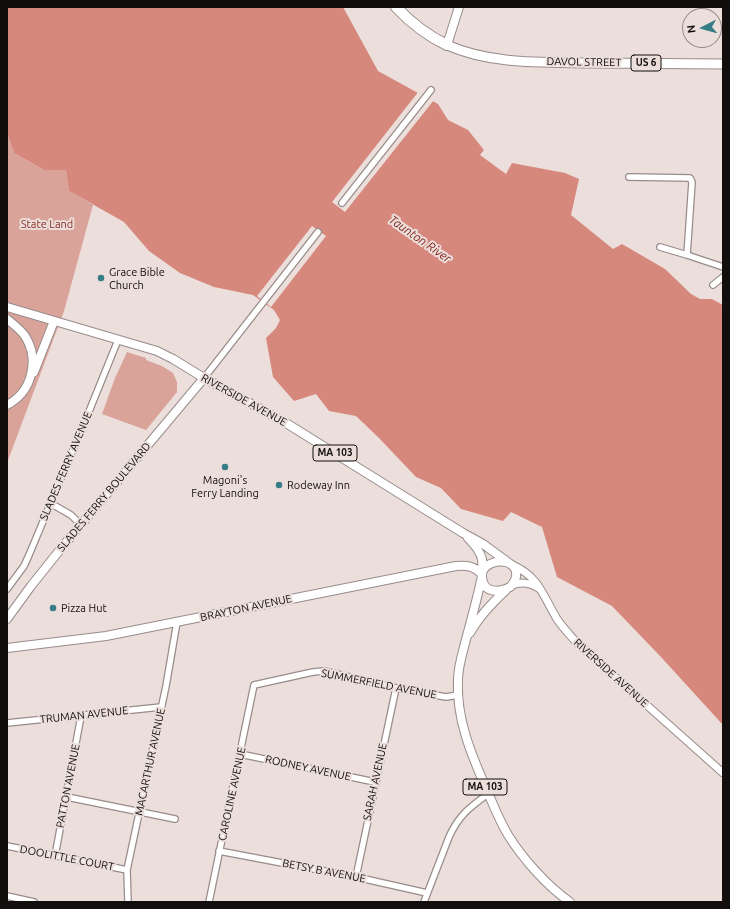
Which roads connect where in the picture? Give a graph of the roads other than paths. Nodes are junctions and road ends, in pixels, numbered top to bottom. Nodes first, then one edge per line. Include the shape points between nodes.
1 (396, 7) edge
2 (459, 7) edge
3 (447, 45) junction
4 (723, 64) edge
5 (431, 90) dead end
6 (629, 177) dead end
7 (342, 203) dead end
8 (318, 232) dead end
9 (660, 247) dead end
10 (687, 255) junction
11 (723, 267) edge
12 (723, 277) edge
13 (713, 284) dead end
14 (7, 307) edge
15 (7, 319) edge
16 (54, 321) junction
17 (118, 340) junction
18 (204, 378) junction
19 (30, 381) junction
20 (7, 405) edge
21 (50, 503) junction
22 (81, 525) junction
23 (463, 533) junction
24 (510, 564) junction
25 (482, 574) junction
26 (509, 587) junction
27 (7, 589) edge
28 (541, 590) junction
29 (7, 620) edge
30 (177, 622) junction
31 (464, 647) junction
32 (7, 648) edge
33 (254, 685) joint
34 (396, 688) junction
35 (458, 696) junction
36 (161, 707) junction
37 (81, 716) junction
38 (7, 723) edge
39 (240, 754) junction
40 (723, 773) edge
41 (376, 782) junction
42 (488, 794) junction
43 (67, 796) junction
44 (139, 811) junction
45 (175, 819) dead end
46 (7, 846) edge
47 (219, 851) junction
48 (55, 856) junction
49 (127, 870) junction
50 (356, 877) junction
51 (427, 893) junction
52 (7, 896) edge
53 (34, 902) edge
54 (128, 902) edge
55 (209, 902) edge
56 (424, 902) edge
57 (570, 902) edge

1 - 3 highway, US 6 via 430,36
2 - 3 main road
3 - 4 highway, DAVOL STREET / US 6 via 482,57 518,61
5 - 7 street
6 - 10 street via 690,178 692,182
8 - 18 street
9 - 10 street
10 - 11 street
12 - 13 street
14 - 16 main road, RIVERSIDE AVENUE / MA 103
15 - 19 main road via 22,333 30,348
16 - 17 main road, RIVERSIDE AVENUE / MA 103
16 - 19 main road
17 - 18 main road, RIVERSIDE AVENUE / MA 103 via 157,351
17 - 21 street, SLADES FERRY AVENUE
18 - 22 main road, SLADES FERRY BOULEVARD
18 - 23 main road, RIVERSIDE AVENUE / MA 103 via 286,423
19 - 20 main road via 19,396
21 - 22 street via 71,515
21 - 27 street, SLADES FERRY AVENUE via 24,566
22 - 29 main road, SLADES FERRY BOULEVARD
23 - 24 main road, RIVERSIDE AVENUE / MA 103
23 - 25 main road, RIVERSIDE AVENUE / MA 103 via 481,555
24 - 25 main road via 491,563 484,568
24 - 26 main road via 514,567 516,579
24 - 28 street, RIVERSIDE AVENUE via 528,574
25 - 26 main road via 484,584 489,590 498,591
25 - 30 main road, BRAYTON AVENUE via 471,566 456,566
25 - 31 main road, MA 103
26 - 28 street via 524,582
26 - 31 main road, MA 103 via 480,617
28 - 40 street, RIVERSIDE AVENUE via 561,624 577,643
30 - 32 main road, BRAYTON AVENUE via 106,636
30 - 36 street, MACARTHUR AVENUE
31 - 35 main road, MA 103 via 458,674
33 - 34 street, SUMMERFIELD AVENUE via 324,671
33 - 39 street, CAROLINE AVENUE
34 - 35 street, SUMMERFIELD AVENUE
34 - 41 street, SARAH AVENUE
35 - 42 main road, MA 103 via 469,747
36 - 37 street, TRUMAN AVENUE
36 - 44 street, MACARTHUR AVENUE
37 - 38 street, TRUMAN AVENUE
37 - 43 street, PATTON AVENUE
39 - 41 street, RODNEY AVENUE
39 - 47 street, CAROLINE AVENUE
41 - 50 street, SARAH AVENUE
42 - 51 street via 469,808 453,827
42 - 57 main road, MA 103 via 508,836 541,876
43 - 44 street
43 - 48 street, PATTON AVENUE
44 - 45 street
44 - 49 street, MACARTHUR AVENUE
46 - 48 street, DOOLITTLE COURT
47 - 50 street, BETSY B AVENUE
47 - 55 street, CAROLINE AVENUE
48 - 49 street, DOOLITTLE COURT
49 - 54 street, MACARTHUR AVENUE
50 - 51 street, BETSY B AVENUE
51 - 56 street
52 - 53 street

